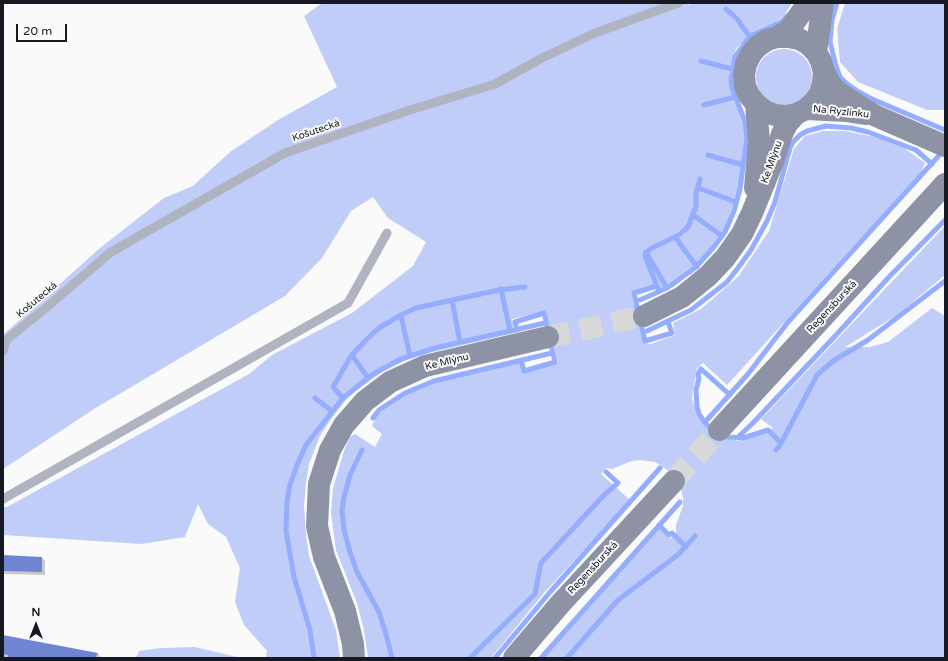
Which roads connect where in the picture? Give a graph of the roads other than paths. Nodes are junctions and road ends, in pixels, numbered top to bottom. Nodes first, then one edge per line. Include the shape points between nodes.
1 (678, 3) edge
2 (808, 3) edge
3 (824, 3) edge
4 (777, 37) junction
5 (816, 52) junction
6 (824, 72) junction
7 (756, 104) junction
8 (801, 111) junction
9 (884, 119) junction
10 (945, 146) edge
11 (945, 184) edge
12 (752, 213) junction
13 (387, 233) dead end
14 (644, 316) tunnel mouth
15 (548, 337) tunnel mouth
16 (3, 351) edge
17 (719, 430) tunnel mouth
18 (674, 481) tunnel mouth
19 (3, 498) edge
20 (354, 658) edge
21 (514, 658) edge

1 - 16 lane, Košutecká via 595,34 542,58 496,84 284,153 111,252 6,340
2 - 4 street via 789,30
3 - 5 street
4 - 5 street, Ke Mlýnu via 799,39
4 - 7 street, Ke Mlýnu via 758,46 746,64 745,86
5 - 6 street, Ke Mlýnu
6 - 8 street, Ke Mlýnu via 820,93 814,102
6 - 9 street, Na Ryzlinku via 838,92
7 - 8 street, Ke Mlýnu via 775,115 786,116
7 - 12 street, Ke Mlýnu via 759,142
8 - 9 street, Na Ryzlinku via 847,111
8 - 12 street, Ke Mlýnu via 787,124 782,134
9 - 10 street, Na Ryzlinku
11 - 17 street, Regensburská
12 - 14 street, Ke Mlýnu via 742,234 708,276 682,297
13 - 19 lane via 348,303
15 - 20 street, Ke Mlýnu via 425,366 390,382 365,401 344,425 330,450 319,484 317,526 324,557 345,612
18 - 21 street, Regensburská via 560,603

